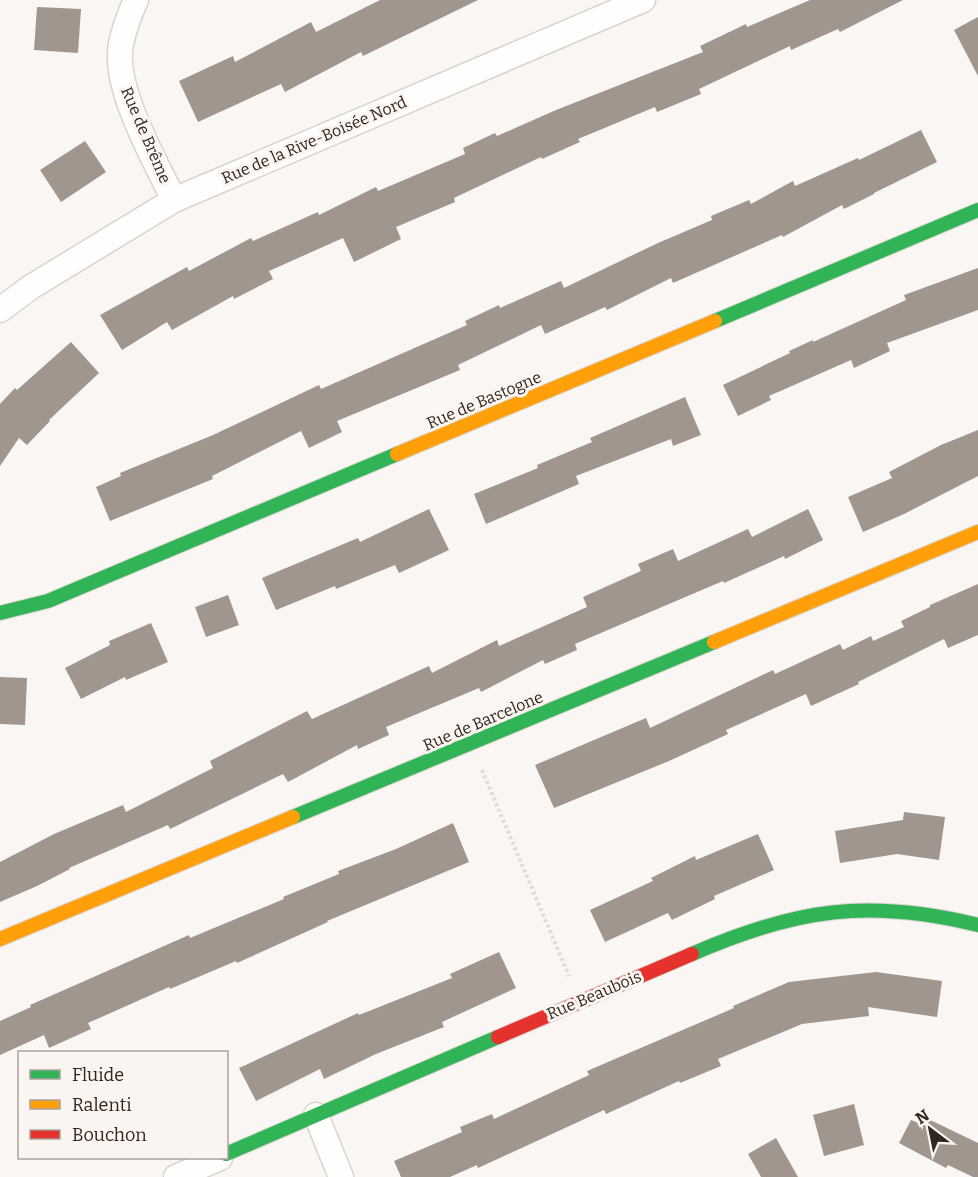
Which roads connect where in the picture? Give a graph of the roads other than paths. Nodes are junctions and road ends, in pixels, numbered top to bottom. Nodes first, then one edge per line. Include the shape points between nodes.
1 (136, 0) edge
2 (643, 0) edge
3 (174, 200) junction
4 (978, 210) edge
5 (0, 310) edge
6 (978, 532) edge
7 (0, 613) edge
8 (978, 925) edge
9 (0, 939) edge
10 (316, 1115) junction
11 (228, 1153) edge
12 (218, 1159) edge
13 (176, 1177) edge
14 (341, 1177) edge

1 - 3 street, Rue de Brême via 120,46 122,81 134,116
2 - 3 street, Rue de la Rive-Boisée Nord
3 - 5 street, Rue de la Rive-Boisée Nord
4 - 7 street, Rue de Bastogne via 48,601
6 - 9 street, Rue de Barcelone
8 - 10 street, Rue Beaubois via 886,909 814,914 730,937
10 - 11 street, Rue Beaubois
10 - 14 street
12 - 13 street

